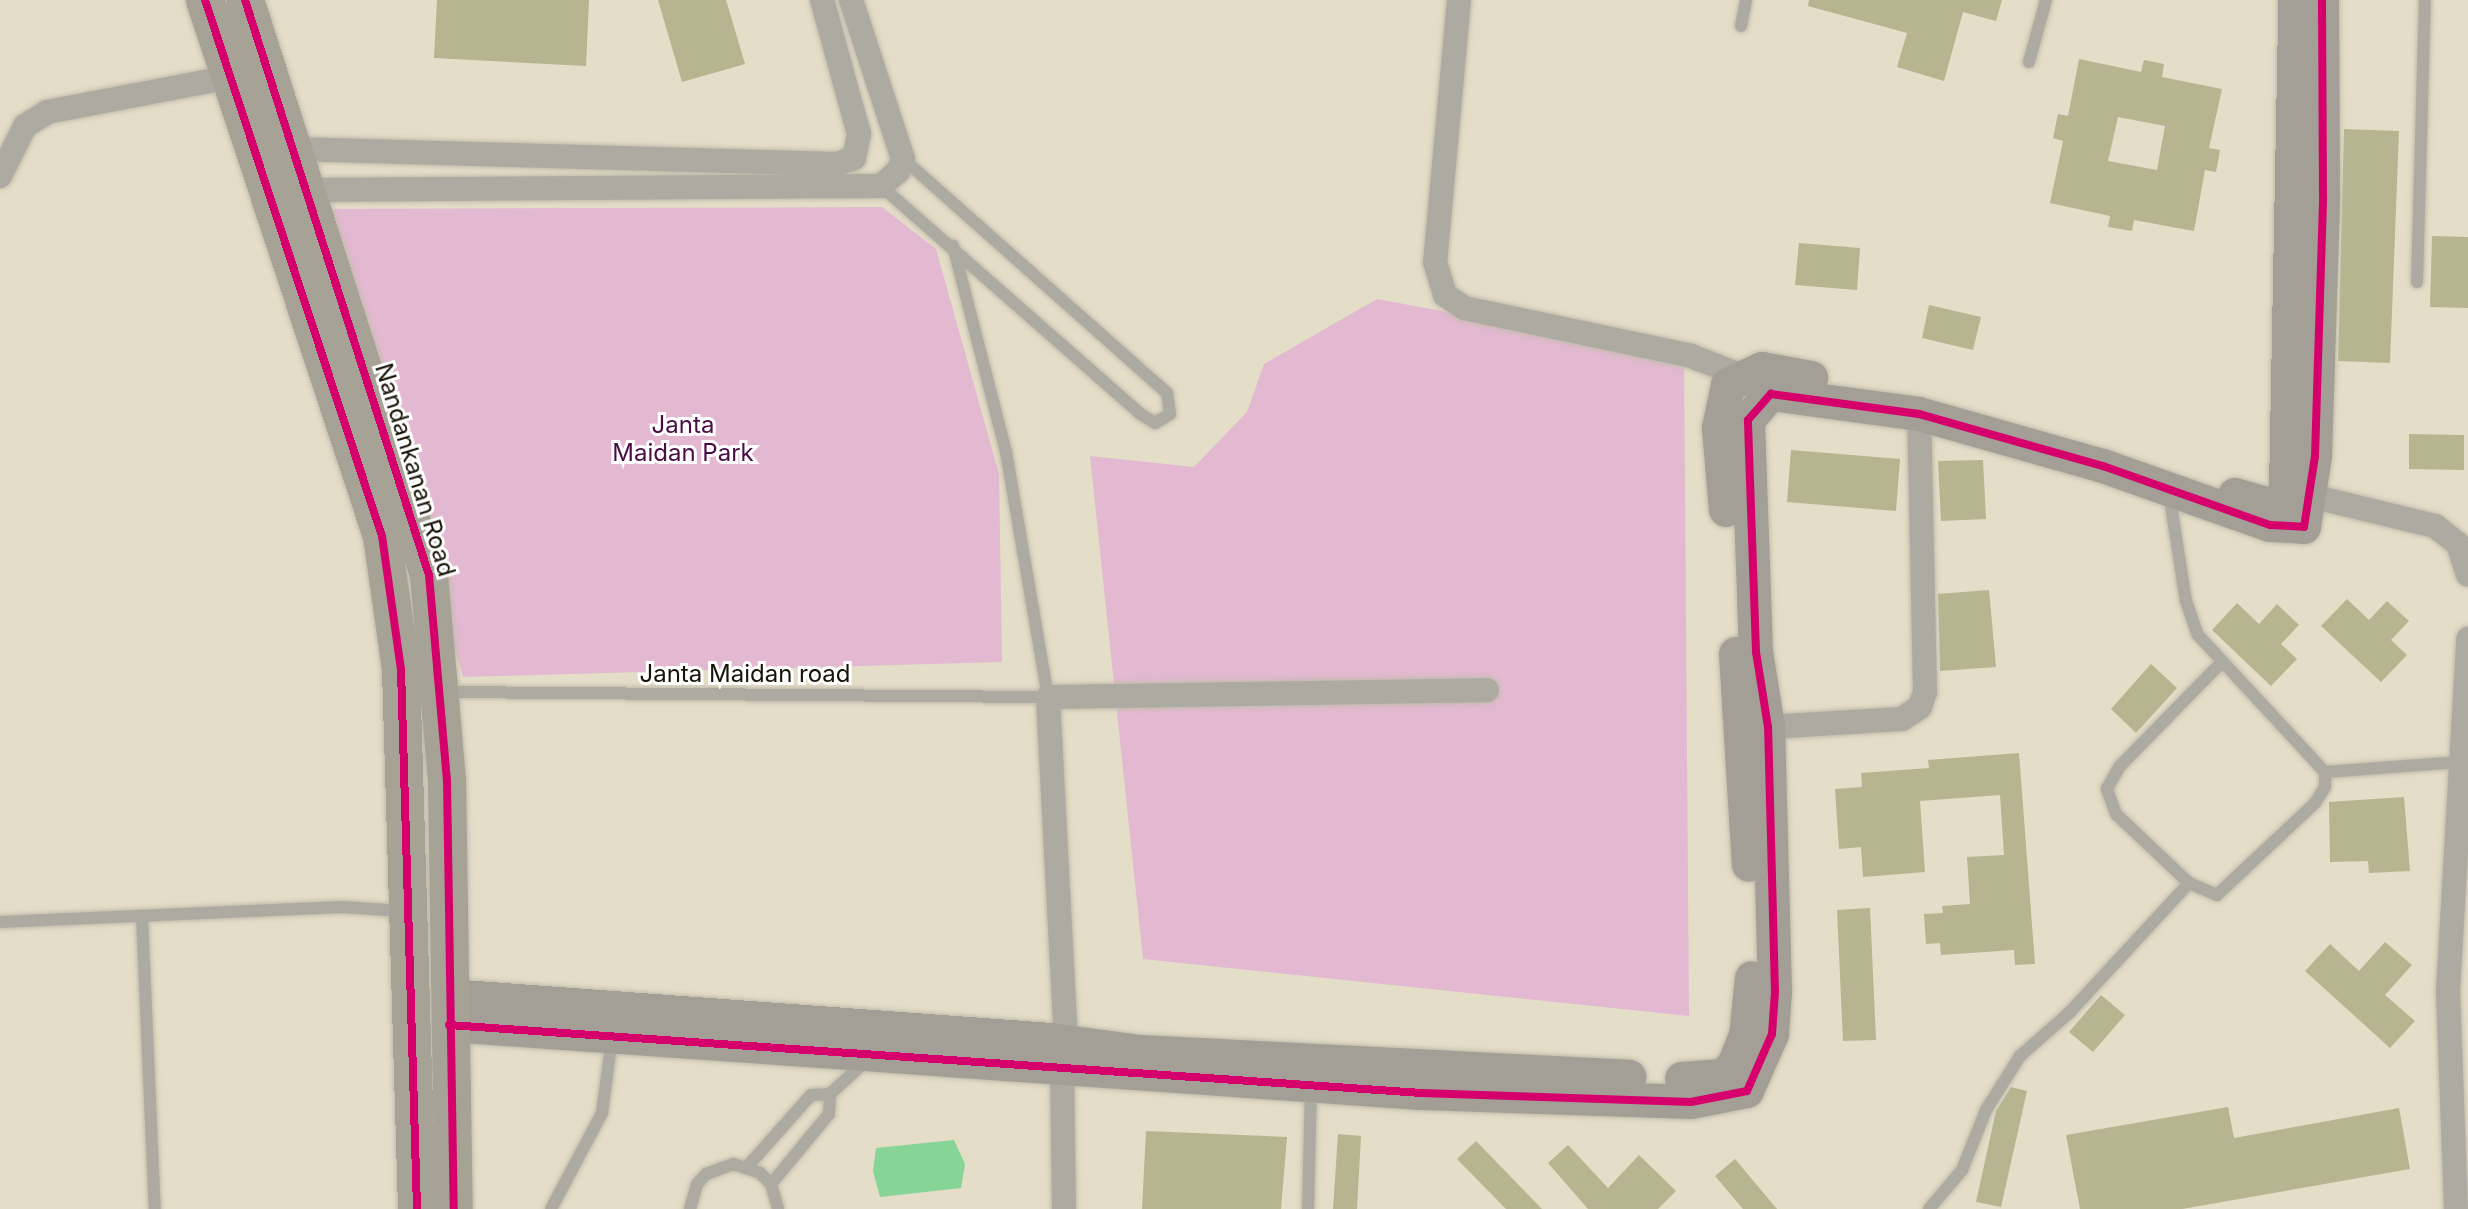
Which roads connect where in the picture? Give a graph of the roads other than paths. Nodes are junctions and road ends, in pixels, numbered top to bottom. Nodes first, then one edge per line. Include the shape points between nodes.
1 (205, 0) edge
2 (245, 0) edge
3 (822, 0) edge
4 (851, 0) edge
5 (1459, 0) edge
6 (1746, 0) edge
7 (2046, 0) edge
8 (2295, 0) edge
9 (2322, 0) edge
10 (2425, 0) edge
11 (1741, 26) dead end
12 (2029, 62) dead end
13 (231, 77) junction
14 (294, 149) junction
15 (903, 159) junction
16 (0, 176) edge
17 (881, 186) junction
18 (306, 190) junction
19 (953, 246) junction
20 (2417, 282) dead end
21 (1740, 375) junction
22 (1919, 414) junction
23 (2168, 490) junction
24 (2311, 496) junction
25 (2468, 574) edge
26 (2468, 639) edge
27 (2220, 664) junction
28 (1487, 690) dead end
29 (442, 692) junction
30 (1048, 697) junction
31 (1768, 727) junction
32 (2461, 762) junction
33 (2325, 772) junction
34 (2189, 883) junction
35 (409, 912) junction
36 (142, 917) junction
37 (0, 922) edge
38 (449, 1010) junction
39 (612, 1036) junction
40 (872, 1055) junction
41 (1064, 1056) junction
42 (1311, 1087) junction
43 (830, 1094) junction
44 (747, 1167) junction
45 (771, 1184) junction
46 (155, 1209) edge
47 (417, 1209) edge
48 (454, 1209) edge
49 (551, 1209) edge
50 (690, 1209) edge
51 (778, 1209) edge
52 (1064, 1209) edge
53 (1308, 1209) edge
54 (1929, 1209) edge
55 (2456, 1209) edge

1 - 13 main road
2 - 14 main road, Nandankanan Road
3 - 14 street via 859,134 854,158 837,164
4 - 15 street
5 - 21 street via 1435,262 1445,295 1464,308 1691,356
6 - 11 lane
7 - 12 lane
8 - 21 street via 2286,489 2280,502 2254,501 2084,439 1922,398 1762,369
9 - 24 street via 2323,196
10 - 20 lane
13 - 16 street via 47,112 25,126
13 - 35 main road via 382,536 401,669
14 - 18 main road, Nandankanan Road
15 - 17 street
15 - 19 lane via 1167,393 1170,414 1155,423 1139,413
17 - 18 street
17 - 19 lane
18 - 29 main road, Nandankanan Road via 429,575
19 - 30 lane via 1006,452
21 - 41 street via 1728,385 1719,428 1743,738 1753,989 1746,1036 1723,1076 1673,1079 1156,1053
22 - 23 street
22 - 31 street via 1925,692 1920,707 1902,719
22 - 31 street via 1771,394 1748,420 1756,652
23 - 24 street via 2297,530 2307,520
23 - 27 lane via 2186,601 2198,635
24 - 25 street via 2435,526 2458,544
26 - 32 street
27 - 33 lane
27 - 34 lane via 2120,766 2107,789 2116,814
28 - 30 street
29 - 30 lane, Janta Maidan road
29 - 38 main road, Nandankanan Road
30 - 41 street
31 - 42 street via 1775,992 1772,1034 1747,1091 1691,1102
32 - 33 lane
32 - 55 street via 2448,991
33 - 34 lane via 2325,787 2315,803 2227,889 2217,895
34 - 54 lane via 2070,1012 2020,1056 1986,1110 1962,1170
35 - 36 lane via 342,907
35 - 47 main road
36 - 37 lane
36 - 46 lane
38 - 39 street
38 - 41 street
38 - 48 main road, Nandankanan Road
39 - 40 street
39 - 49 lane via 609,1092 602,1113
40 - 41 street
40 - 43 lane
41 - 42 street
41 - 52 street
42 - 53 lane
43 - 44 lane via 811,1095
43 - 45 lane via 829,1114
44 - 45 lane
44 - 50 lane via 719,1167 706,1174 697,1184
45 - 51 lane

